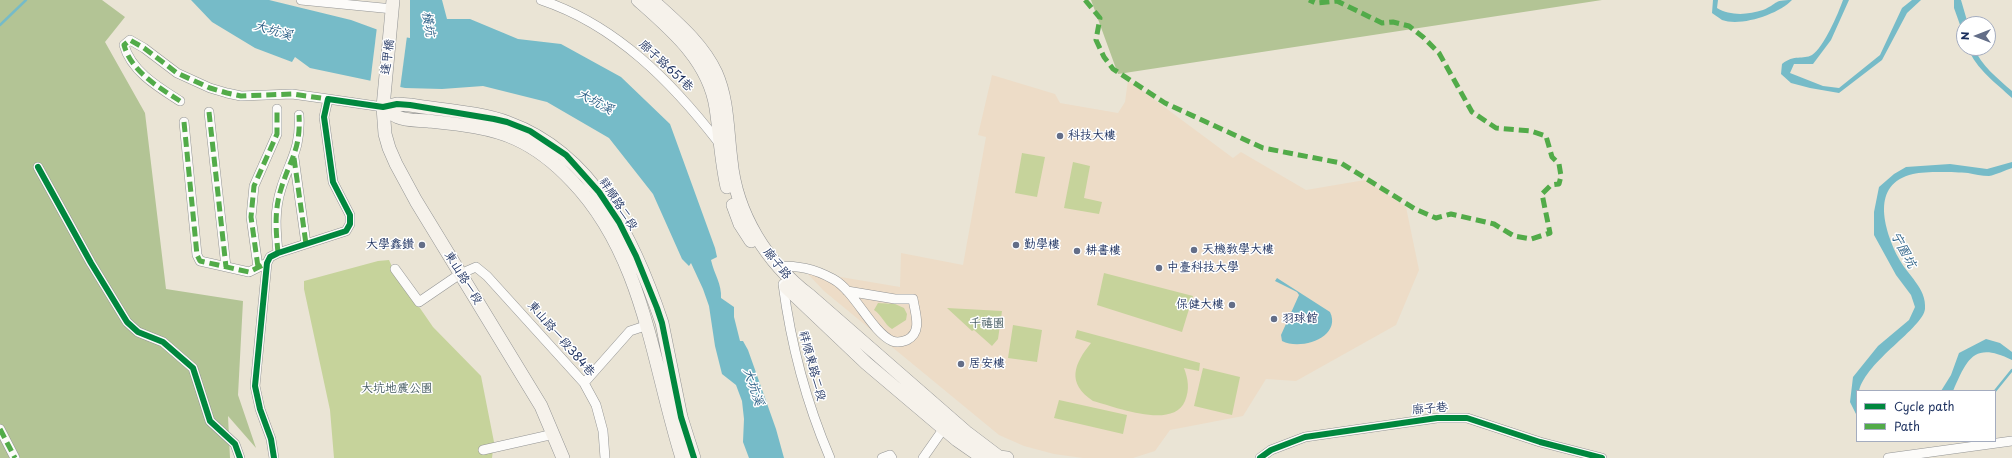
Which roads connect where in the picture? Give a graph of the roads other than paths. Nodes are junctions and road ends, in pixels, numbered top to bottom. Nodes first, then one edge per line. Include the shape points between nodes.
1 (301, 0) edge
2 (541, 0) edge
3 (638, 0) edge
4 (652, 0) edge
5 (393, 10) edge
6 (384, 91) joint
7 (328, 98) junction
8 (180, 101) dead end
9 (383, 107) junction
10 (277, 109) dead end
11 (209, 112) dead end
12 (299, 115) dead end
13 (184, 122) dead end
14 (719, 142) junction
15 (294, 157) junction
16 (38, 167) dead end
17 (306, 244) junction
18 (278, 253) junction
19 (267, 263) junction
20 (226, 267) junction
21 (258, 267) junction
22 (396, 269) dead end
23 (774, 269) junction
24 (460, 274) junction
25 (786, 282) junction
26 (847, 291) junction
27 (648, 325) junction
28 (584, 383) junction
29 (944, 428) junction
30 (0, 429) edge
31 (554, 434) junction
32 (2012, 441) edge
33 (483, 450) dead end
34 (15, 458) edge
35 (240, 458) edge
36 (274, 458) edge
37 (563, 458) edge
38 (605, 458) edge
39 (682, 458) edge
40 (694, 458) edge
41 (830, 458) edge
42 (882, 458) edge
43 (892, 458) edge
44 (924, 458) edge
45 (983, 458) edge
46 (1006, 458) edge
47 (1260, 458) edge
48 (1602, 458) edge
49 (1888, 458) edge

1 - 5 street
2 - 14 street, 廍子路651巷 via 611,35 642,57 677,91
3 - 14 main road, 廍子路 via 683,42 697,59 711,86
4 - 23 main road, 廍子路 via 694,38 716,73 726,109 731,162 743,209
5 - 6 main road, 逢甲橋
6 - 9 main road, 東山路一段
7 - 8 street via 292,94 241,96 227,93 177,73 130,40 124,45 127,55 152,83
7 - 9 street
7 - 17 street via 324,118 333,182 350,215 350,224 346,231
9 - 24 main road, 東山路一段 via 385,134 396,164
9 - 27 main road, 祥順路二段 via 398,118 504,135 527,145 556,164 588,198 610,230
9 - 40 main road, 祥順路二段 via 410,105 507,122 530,131 566,155 599,192 619,222 655,301 662,323 681,417
10 - 21 street via 277,134 254,186 251,217
11 - 20 street
12 - 15 street via 300,135
13 - 20 street via 200,262
14 - 23 main road, 廍子路 via 729,193 740,224
15 - 17 street
15 - 18 street via 281,189 275,220
16 - 35 street via 91,264 127,322 138,332 163,342 194,368 210,421 235,444
17 - 18 street
18 - 19 street
19 - 21 street
19 - 36 street via 255,386
20 - 21 street via 249,272
22 - 24 street via 419,302
23 - 25 main road, 廍子路
23 - 26 street via 803,266 834,279
24 - 28 street, 東山路一段384巷 via 476,267 487,276
24 - 31 main road, 東山路一段 via 530,386
25 - 29 main road, 廍子路 via 866,363
25 - 41 street, 祥順東路二段 via 791,335 802,382
25 - 46 main road, 廍子路 via 809,295 966,432 999,457
26 - 26 street via 891,341 905,341 915,333 918,326 913,299 895,299
27 - 28 street via 630,331
27 - 39 main road, 祥順路二段 via 668,413
28 - 38 street, 東山路一段384巷 via 600,418
29 - 44 street
29 - 45 main road, 廍子路
30 - 34 street
31 - 33 street
31 - 37 main road, 東山路一段
32 - 49 street
42 - 43 street via 890,455
47 - 48 street, 廍子巷 via 1271,450 1305,436 1437,418 1467,418 1540,442

